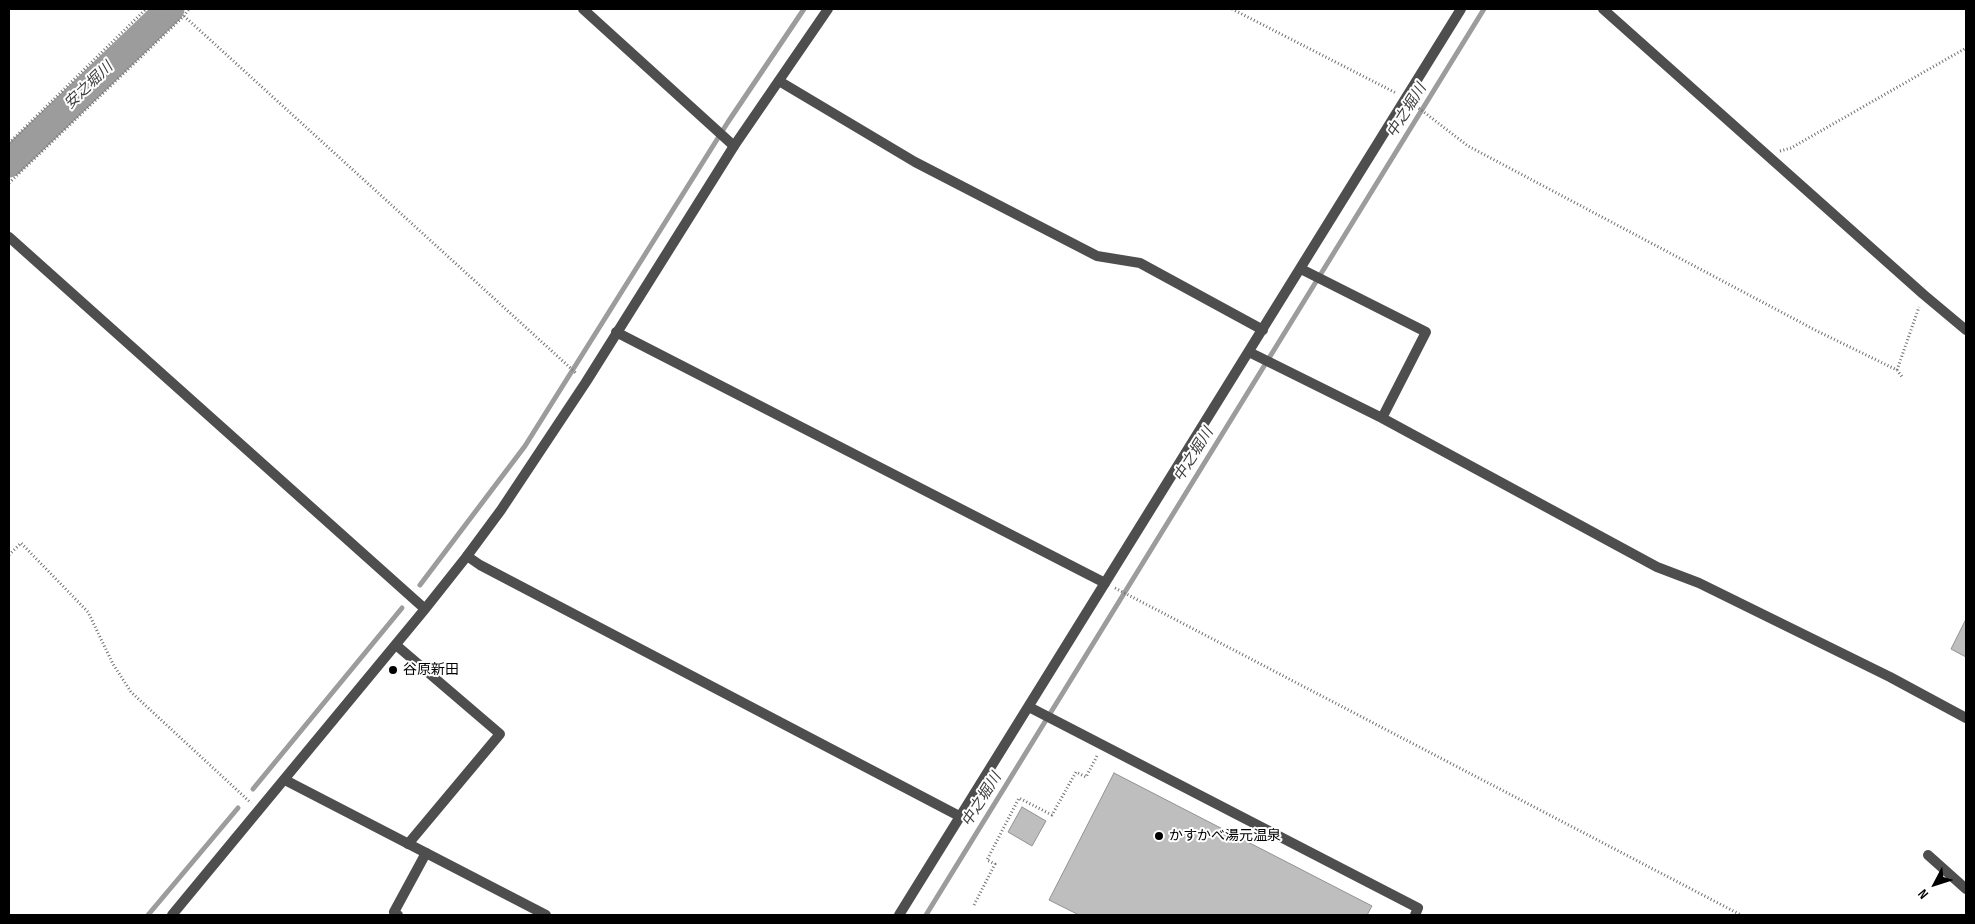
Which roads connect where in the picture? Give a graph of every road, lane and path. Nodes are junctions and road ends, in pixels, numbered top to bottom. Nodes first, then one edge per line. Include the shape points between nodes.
1 (146, 9) edge
2 (189, 9) edge
3 (583, 9) edge
4 (828, 9) edge
5 (1232, 9) edge
6 (1461, 9) edge
7 (1603, 9) edge
8 (184, 16) junction
9 (1966, 48) edge
10 (779, 81) junction
11 (1407, 98) junction
12 (9, 143) edge
13 (731, 143) junction
14 (1768, 156) junction
15 (9, 183) edge
16 (9, 237) edge
17 (1301, 269) junction
18 (1923, 294) junction
19 (1263, 330) junction
20 (1966, 330) edge
21 (616, 332) junction
22 (1249, 352) junction
23 (1897, 370) junction
24 (581, 377) dead end
25 (1903, 378) dead end
26 (1382, 418) junction
27 (9, 555) edge
28 (467, 556) junction
29 (1105, 583) junction
30 (425, 609) junction
31 (396, 645) junction
32 (1029, 707) junction
33 (1966, 718) edge
34 (1102, 745) junction
35 (285, 780) junction
36 (260, 811) junction
37 (960, 817) junction
38 (408, 844) junction
39 (426, 853) junction
40 (1928, 855) dead end
41 (1966, 888) edge
42 (974, 905) dead end
43 (172, 915) edge
44 (398, 915) edge
45 (546, 915) edge
46 (898, 915) edge
47 (1415, 915) edge
48 (1741, 915) edge

1 - 12 path
2 - 8 path
3 - 13 street
4 - 10 street
5 - 11 path
6 - 11 street
7 - 14 street
8 - 15 path
8 - 24 path
9 - 14 path via 1791,148
10 - 13 street
10 - 19 street via 915,162 1088,252 1140,263
11 - 17 street
11 - 23 path via 1468,146
13 - 21 street
14 - 18 street
16 - 30 street
17 - 19 street
17 - 26 street via 1426,332
18 - 20 street
18 - 23 path
19 - 22 street
21 - 28 street via 538,456
21 - 29 street
22 - 26 street
22 - 29 street
23 - 25 path
26 - 33 street via 1657,567 1699,582
27 - 36 path via 21,544 88,612 113,664 132,692
28 - 30 street
28 - 37 street
29 - 32 street
29 - 48 path
30 - 31 street
31 - 35 street
31 - 38 street via 500,734
32 - 34 street
32 - 37 street
34 - 42 path via 1086,778 1076,772 1052,815 1020,798 988,860 995,864
34 - 47 street via 1418,908
35 - 36 street
35 - 38 street
36 - 43 street
37 - 46 street
38 - 39 street
39 - 44 street via 394,912
39 - 45 street
40 - 41 street

